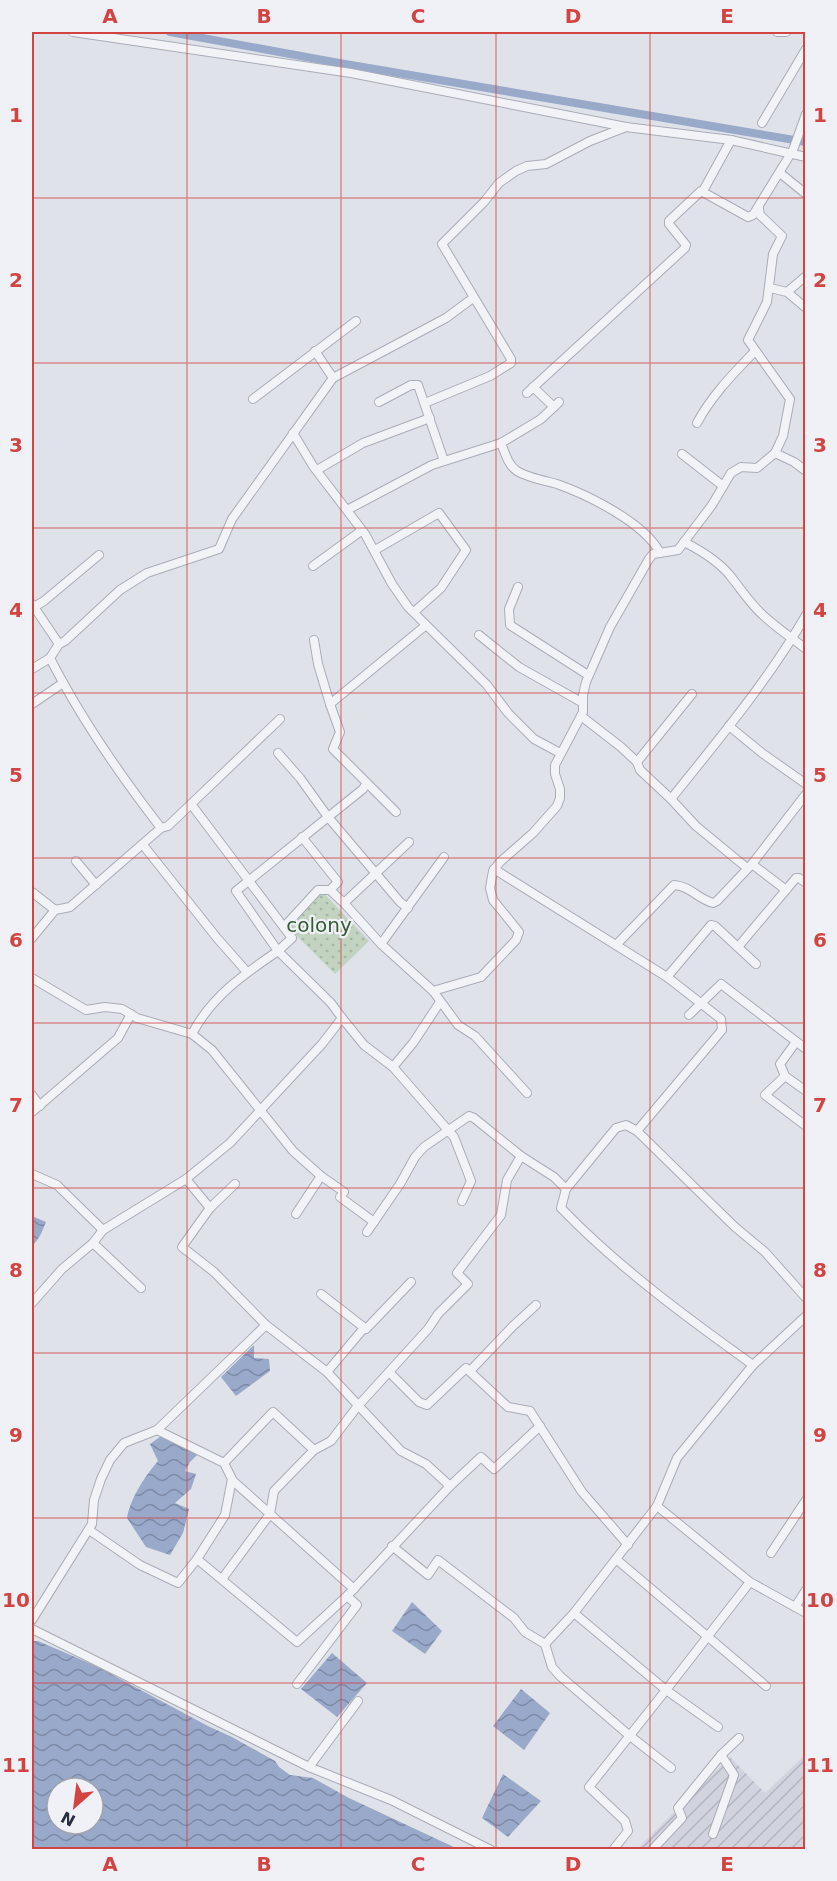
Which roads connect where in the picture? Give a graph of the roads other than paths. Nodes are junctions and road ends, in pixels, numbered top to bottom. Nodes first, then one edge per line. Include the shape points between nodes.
1 (73, 32) edge
2 (777, 32) edge
3 (786, 32) edge
4 (806, 49) edge
5 (806, 114) edge
6 (762, 123) dead end
7 (626, 126) junction
8 (802, 133) edge
9 (731, 140) junction
10 (792, 152) junction
11 (806, 157) edge
12 (780, 173) junction
13 (704, 191) junction
14 (806, 194) edge
15 (759, 209) junction
16 (806, 276) edge
17 (770, 288) junction
18 (787, 292) junction
19 (473, 298) junction
20 (806, 308) edge
21 (356, 321) dead end
22 (315, 351) junction
23 (755, 351) junction
24 (333, 378) junction
25 (253, 399) dead end
26 (379, 402) dead end
27 (425, 403) junction
28 (430, 418) junction
29 (697, 423) dead end
30 (293, 433) junction
31 (501, 443) junction
32 (775, 453) junction
33 (682, 454) dead end
34 (444, 461) junction
35 (316, 470) junction
36 (806, 471) edge
37 (723, 486) junction
38 (347, 510) junction
39 (361, 531) junction
40 (684, 542) junction
41 (375, 550) junction
42 (660, 552) junction
43 (99, 555) dead end
44 (313, 566) dead end
45 (518, 587) dead end
46 (32, 605) edge
47 (414, 612) junction
48 (806, 615) edge
49 (425, 626) junction
50 (479, 635) dead end
51 (792, 638) junction
52 (314, 640) dead end
53 (59, 644) junction
54 (806, 649) edge
55 (50, 658) junction
56 (32, 669) edge
57 (588, 675) junction
58 (63, 683) junction
59 (692, 694) dead end
60 (583, 703) junction
61 (32, 704) edge
62 (330, 704) junction
63 (581, 716) junction
64 (280, 719) dead end
65 (729, 726) junction
66 (278, 753) dead end
67 (560, 753) junction
68 (637, 762) junction
69 (367, 783) junction
70 (806, 784) edge
71 (806, 794) edge
72 (671, 799) junction
73 (191, 804) junction
74 (396, 812) dead end
75 (328, 817) junction
76 (161, 828) junction
77 (302, 837) junction
78 (409, 842) dead end
79 (143, 845) junction
80 (444, 857) dead end
81 (76, 861) dead end
82 (750, 866) junction
83 (494, 869) junction
84 (375, 873) junction
85 (248, 880) junction
86 (806, 883) edge
87 (96, 885) junction
88 (330, 890) junction
89 (786, 890) junction
90 (32, 892) edge
91 (344, 903) junction
92 (408, 908) junction
93 (55, 910) junction
94 (284, 927) junction
95 (32, 938) edge
96 (381, 944) junction
97 (616, 945) junction
98 (738, 947) junction
99 (278, 951) junction
100 (756, 964) dead end
101 (247, 972) junction
102 (667, 977) junction
103 (32, 978) edge
104 (433, 991) junction
105 (440, 1002) junction
106 (702, 1004) junction
107 (131, 1014) junction
108 (689, 1015) dead end
109 (342, 1018) junction
110 (192, 1034) junction
111 (796, 1042) junction
112 (806, 1049) edge
113 (393, 1066) junction
114 (785, 1076) junction
115 (806, 1091) edge
116 (527, 1093) dead end
117 (32, 1095) edge
118 (40, 1106) junction
119 (260, 1111) junction
120 (32, 1113) edge
121 (806, 1126) edge
122 (448, 1130) junction
123 (637, 1131) junction
124 (521, 1156) junction
125 (32, 1174) edge
126 (321, 1176) junction
127 (186, 1179) junction
128 (235, 1184) dead end
129 (566, 1189) junction
130 (462, 1201) dead end
131 (210, 1208) junction
132 (296, 1214) dead end
133 (374, 1222) junction
134 (103, 1230) junction
135 (367, 1232) dead end
136 (93, 1243) junction
137 (411, 1282) dead end
138 (141, 1288) dead end
139 (321, 1294) dead end
140 (806, 1298) edge
141 (32, 1303) edge
142 (536, 1305) dead end
143 (806, 1316) edge
144 (266, 1325) junction
145 (364, 1328) junction
146 (753, 1365) junction
147 (470, 1371) junction
148 (327, 1372) junction
149 (390, 1373) junction
150 (357, 1407) junction
151 (540, 1426) junction
152 (157, 1430) junction
153 (314, 1450) junction
154 (224, 1463) junction
155 (232, 1480) junction
156 (450, 1486) junction
157 (806, 1500) edge
158 (657, 1506) junction
159 (270, 1514) junction
160 (89, 1530) junction
161 (627, 1545) junction
162 (392, 1546) junction
163 (771, 1553) dead end
164 (197, 1559) junction
165 (616, 1559) junction
166 (222, 1579) junction
167 (750, 1582) junction
168 (806, 1590) edge
169 (351, 1592) junction
170 (795, 1607) junction
171 (574, 1613) junction
172 (806, 1613) edge
173 (32, 1620) edge
174 (32, 1629) edge
175 (708, 1637) junction
176 (545, 1644) junction
177 (297, 1684) dead end
178 (766, 1686) dead end
179 (666, 1690) junction
180 (358, 1701) dead end
181 (718, 1727) dead end
182 (630, 1736) junction
183 (740, 1737) dead end
184 (721, 1755) junction
185 (309, 1767) junction
186 (670, 1768) dead end
187 (713, 1834) dead end
188 (491, 1850) edge
189 (613, 1850) edge
190 (652, 1850) edge

1 - 7 street via 351,73
2 - 3 street
4 - 6 street
5 - 8 street
7 - 9 street
7 - 19 street via 546,164 516,171 499,183 442,244
8 - 10 street
9 - 10 street
9 - 13 street
10 - 11 street
10 - 12 street
12 - 14 street
12 - 15 street
13 - 15 street via 748,217
13 - 31 street via 669,221 685,248 530,390 556,404 541,419
15 - 17 street via 760,215 782,236 773,254
16 - 18 street
17 - 18 street
17 - 23 street via 748,340
18 - 20 street
19 - 24 street via 446,318
19 - 27 street via 511,363 480,381
21 - 22 street
22 - 24 street
22 - 25 street
23 - 29 street via 722,385
23 - 32 street via 790,399 783,436
24 - 30 street
26 - 27 street via 418,385
27 - 28 street
28 - 34 street
28 - 35 street via 363,443
30 - 35 street
30 - 53 street via 232,519 219,549 147,573 120,590
31 - 34 street
31 - 42 street via 508,461 518,471 610,508 654,541
32 - 36 street
32 - 37 street via 757,468 736,468
33 - 37 street
34 - 38 street
35 - 38 street
37 - 40 street
38 - 39 street
39 - 41 street
39 - 44 street
40 - 42 street via 675,551
40 - 51 street via 721,566 742,594
41 - 47 street via 392,584
41 - 47 street via 439,513 466,549 441,588
42 - 57 street via 653,554 633,585
43 - 46 street via 44,601
45 - 57 street via 509,609 510,625
46 - 53 street
47 - 49 street
48 - 51 street
49 - 62 street
49 - 67 street via 487,685 534,739
50 - 60 street via 519,667
51 - 54 street
51 - 65 street
52 - 62 street
53 - 55 street
55 - 56 street
55 - 58 street
57 - 60 street
58 - 61 street
58 - 76 street via 125,782
59 - 68 street
60 - 63 street
62 - 69 street via 340,732 333,749
63 - 67 street
63 - 68 street
64 - 73 street
65 - 70 street
65 - 72 street
66 - 75 street
67 - 83 street via 554,770 560,789 557,806
68 - 72 street via 640,770
69 - 74 street
69 - 75 street
71 - 82 street
72 - 82 street via 696,826
73 - 76 street
73 - 85 street
75 - 77 street
75 - 84 street
76 - 79 street
77 - 85 street
77 - 88 street via 338,882
78 - 84 street
79 - 87 street
79 - 101 street
80 - 92 street
81 - 87 street
82 - 89 street
82 - 97 street via 713,903 688,888 671,886
83 - 97 street
83 - 104 street via 490,888 493,900 519,932 516,940 481,977
84 - 91 street
84 - 92 street
85 - 94 street
85 - 99 street via 236,891
86 - 89 street via 796,879
87 - 93 street via 70,907
88 - 91 street
88 - 94 street via 318,890
89 - 98 street
90 - 93 street
91 - 96 street
92 - 96 street
93 - 95 street
94 - 99 street via 292,938
96 - 104 street
97 - 102 street
98 - 100 street
98 - 102 street via 711,925
99 - 101 street
99 - 109 street
101 - 110 street via 216,999
102 - 106 street
103 - 107 street via 86,1010 105,1007
104 - 105 street
105 - 113 street
105 - 116 street
106 - 108 street
106 - 111 street via 721,984
106 - 123 street via 721,1019 722,1030
107 - 110 street
107 - 118 street via 118,1038
109 - 113 street via 364,1045
109 - 119 street
110 - 119 street via 212,1050
111 - 112 street
111 - 114 street via 780,1064
113 - 122 street
114 - 115 street
114 - 121 street via 765,1095
117 - 118 street
118 - 120 street
119 - 126 street via 293,1151
119 - 127 street via 230,1143
122 - 124 street via 469,1116
122 - 130 street via 471,1181
122 - 133 street via 415,1157
123 - 129 street via 626,1125 616,1128
123 - 140 street via 765,1252
124 - 129 street
124 - 149 street via 507,1180 501,1215 457,1273 468,1284
125 - 134 street via 57,1185
126 - 132 street
126 - 133 street via 344,1192 340,1197
127 - 131 street
127 - 134 street
128 - 131 street
129 - 146 street via 561,1208 582,1230 689,1319
131 - 144 street via 182,1247 214,1272
133 - 135 street
134 - 136 street
136 - 138 street
136 - 141 street via 62,1269
137 - 145 street
139 - 145 street
142 - 147 street
143 - 146 street
144 - 148 street
144 - 152 street
145 - 148 street
146 - 158 street via 676,1458
147 - 149 street via 466,1368 427,1405
147 - 151 street via 508,1407 530,1411
148 - 150 street
149 - 150 street
150 - 153 street via 331,1441
150 - 156 street via 401,1451 426,1464
151 - 156 street via 494,1469 481,1457
151 - 161 street via 582,1492
152 - 154 street
152 - 160 street via 124,1443 110,1460 94,1500
153 - 154 street via 273,1412
153 - 159 street via 274,1491
154 - 155 street
155 - 159 street
155 - 164 street via 225,1515
156 - 162 street
157 - 163 street
158 - 161 street
158 - 167 street
159 - 166 street
159 - 169 street
160 - 164 street via 140,1565 178,1582
160 - 173 street
161 - 165 street
162 - 169 street
162 - 176 street via 429,1575 438,1560
164 - 166 street
165 - 171 street
165 - 175 street
166 - 169 street via 297,1642
167 - 170 street
167 - 175 street
168 - 170 street
169 - 177 street via 357,1605
170 - 172 street
171 - 176 street
171 - 179 street
174 - 185 street
175 - 178 street
175 - 179 street
176 - 182 street via 552,1667
179 - 181 street
179 - 182 street
180 - 185 street
182 - 186 street
182 - 189 street via 589,1787 625,1821 628,1831
183 - 184 street
184 - 187 street via 734,1775
184 - 190 street via 678,1808 682,1818
185 - 188 street via 391,1800

